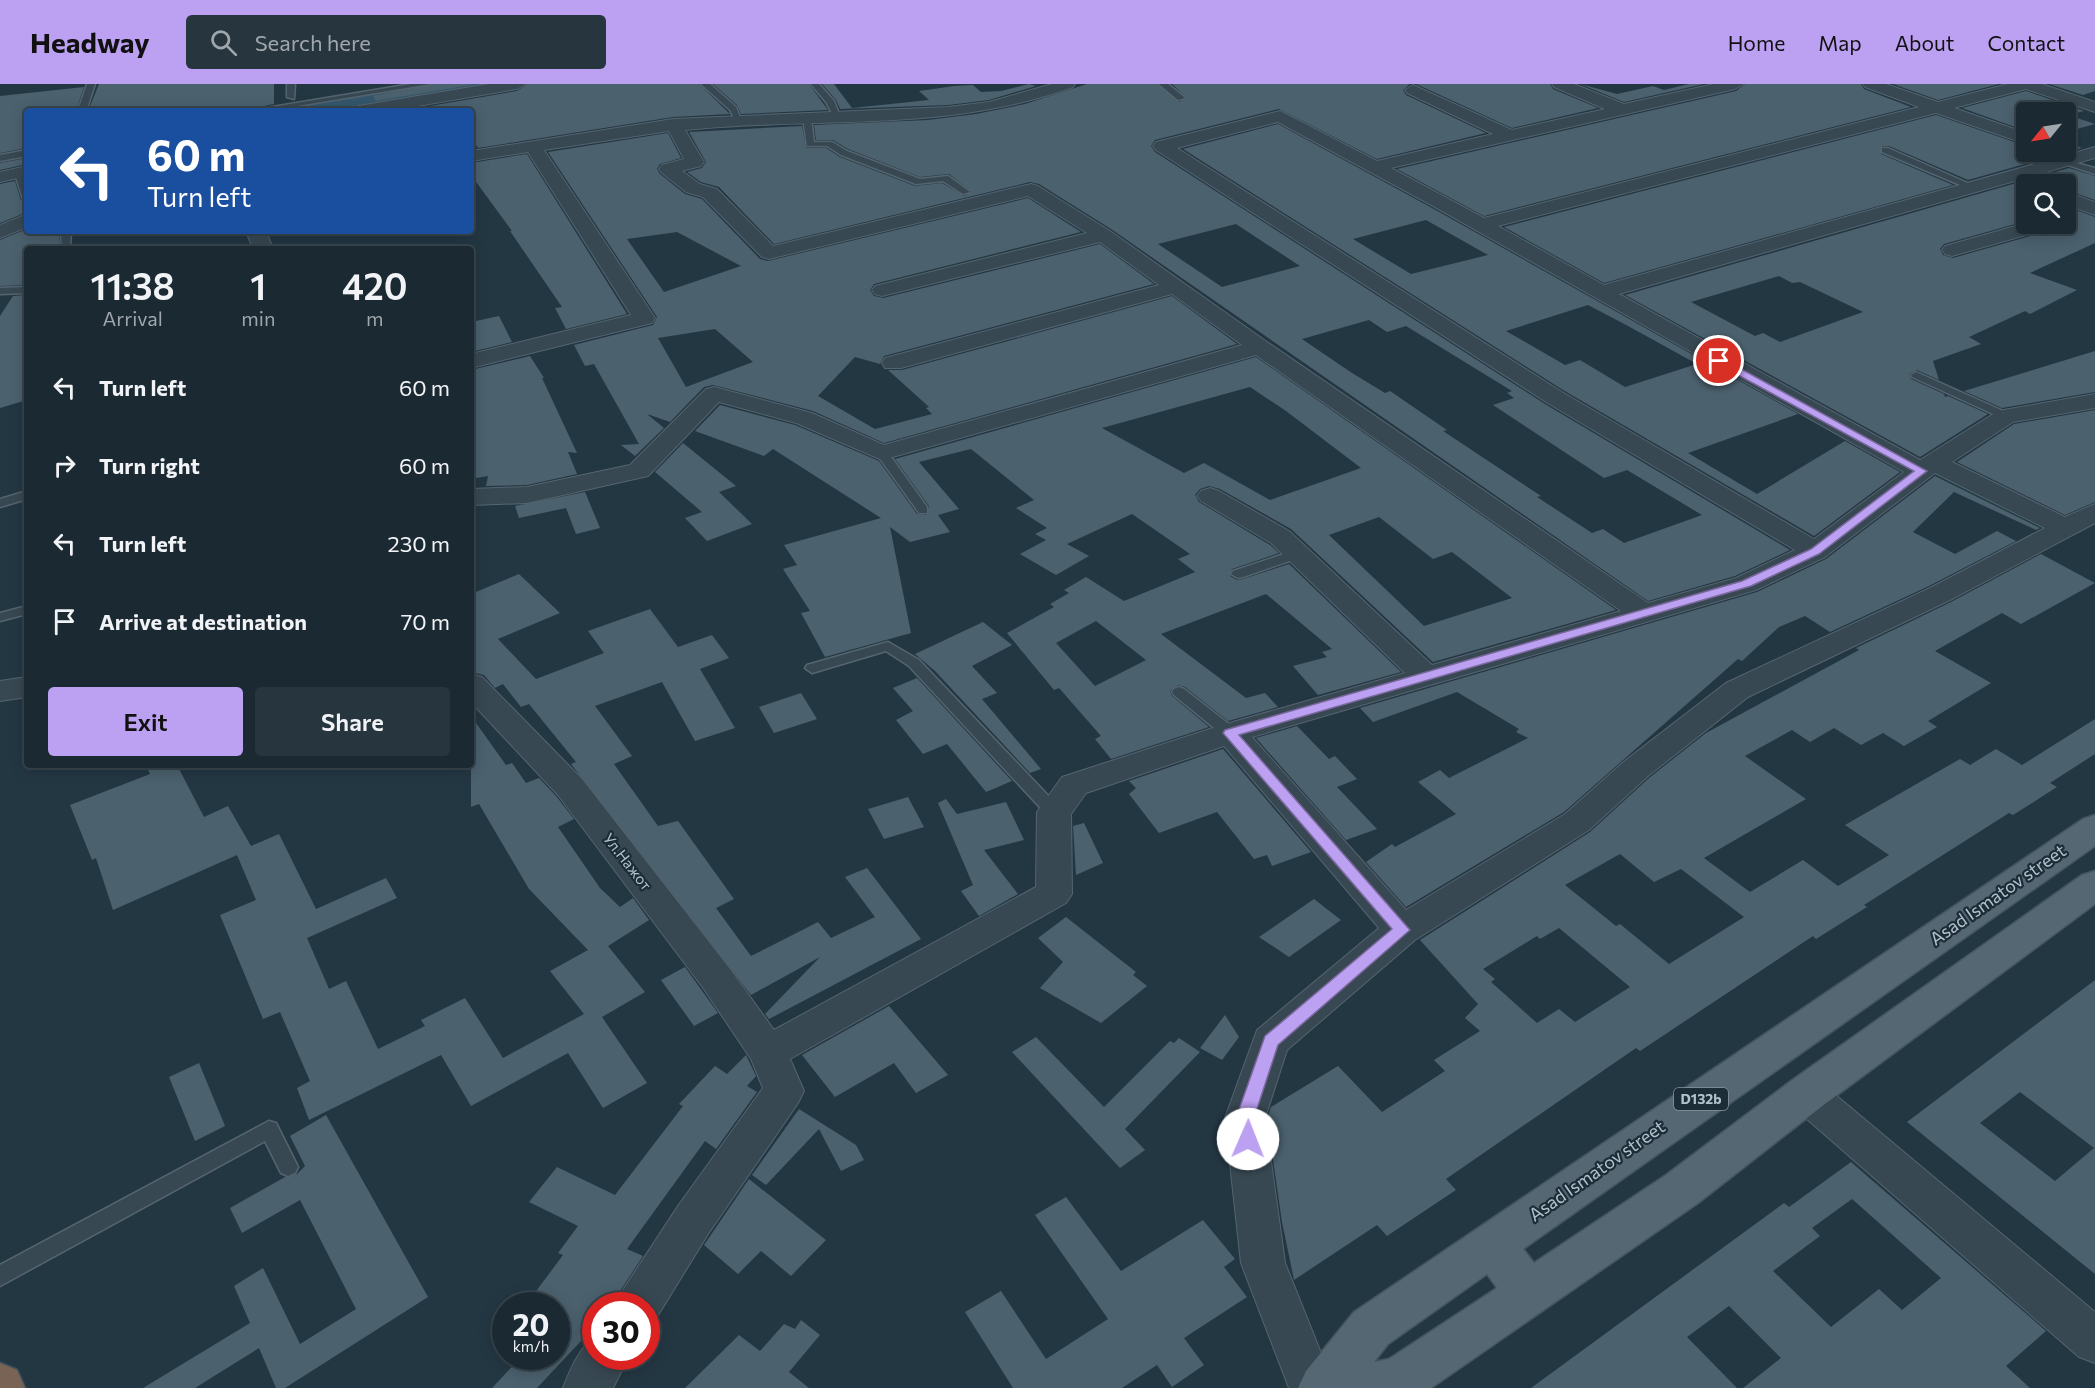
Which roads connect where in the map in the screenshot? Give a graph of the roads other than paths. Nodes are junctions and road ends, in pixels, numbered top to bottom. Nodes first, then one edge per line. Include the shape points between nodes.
1 (91, 84) edge
2 (291, 84) edge
3 (426, 84) edge
4 (517, 84) edge
5 (705, 84) edge
6 (815, 84) edge
7 (1067, 84) edge
8 (1163, 84) edge
9 (1560, 84) edge
10 (1870, 84) edge
11 (2026, 84) edge
12 (1722, 85) edge
13 (1413, 90) dead end
14 (291, 97) dead end
15 (1181, 98) dead end
16 (2095, 107) edge
17 (83, 108) edge
18 (271, 108) edge
19 (377, 108) edge
20 (1936, 108) junction
21 (1623, 110) junction
22 (838, 117) junction
23 (807, 118) junction
24 (739, 120) junction
25 (673, 124) junction
26 (1511, 136) junction
27 (2016, 136) edge
28 (533, 147) junction
29 (1885, 150) dead end
30 (24, 154) edge
31 (474, 156) edge
32 (0, 158) edge
33 (2080, 159) edge
34 (1377, 166) junction
35 (15, 174) edge
36 (2038, 174) edge
37 (2016, 181) edge
38 (1975, 188) junction
39 (966, 192) dead end
40 (24, 193) edge
41 (2076, 202) edge
42 (2095, 209) edge
43 (2076, 214) edge
44 (24, 221) edge
45 (1481, 225) junction
46 (0, 232) edge
47 (2016, 232) edge
48 (1103, 235) junction
49 (1952, 250) dead end
50 (1176, 287) junction
51 (24, 290) edge
52 (882, 290) dead end
53 (0, 291) edge
54 (1602, 292) junction
55 (1259, 347) junction
56 (474, 360) edge
57 (893, 363) dead end
58 (1916, 375) dead end
59 (2095, 401) edge
60 (2006, 416) junction
61 (882, 453) junction
62 (1927, 467) junction
63 (24, 496) edge
64 (1210, 496) dead end
65 (474, 497) edge
66 (0, 503) edge
67 (923, 510) dead end
68 (2095, 512) edge
69 (2064, 528) junction
70 (1815, 551) junction
71 (1299, 553) junction
72 (1238, 574) dead end
73 (24, 611) edge
74 (1644, 614) junction
75 (0, 617) edge
76 (812, 668) dead end
77 (1426, 676) junction
78 (24, 687) edge
79 (474, 687) edge
80 (0, 691) edge
81 (1179, 692) dead end
82 (1230, 733) junction
83 (1054, 812) junction
84 (2095, 828) edge
85 (2095, 885) edge
86 (1402, 930) junction
87 (768, 1052) junction
88 (1806, 1094) junction
89 (288, 1167) dead end
90 (1492, 1244) junction
91 (0, 1276) edge
92 (647, 1292) edge
93 (1529, 1293) junction
94 (2095, 1341) edge
95 (597, 1370) edge
96 (586, 1388) edge
97 (1312, 1388) edge
98 (1323, 1388) edge
99 (1367, 1388) edge

1 - 17 lane
2 - 14 lane
3 - 18 lane
4 - 19 street
5 - 24 lane via 733,109
6 - 22 lane
7 - 22 street via 1009,104 944,112
8 - 15 lane
9 - 21 street
10 - 20 street
11 - 16 street
11 - 20 street
12 - 21 street
13 - 26 street
20 - 27 street
20 - 45 street
21 - 26 street
22 - 23 street
23 - 24 street
23 - 39 lane via 810,144 830,144 918,182 945,178
24 - 25 street
25 - 28 street
25 - 48 street via 695,162 668,168 693,188 710,193 769,253 1031,190
26 - 34 street
28 - 31 street
28 - 56 street via 567,192 644,318
29 - 38 lane
30 - 32 lane
33 - 36 street
34 - 45 street
34 - 70 street via 1280,116 1162,146 1554,397
35 - 40 lane
37 - 38 street
38 - 54 street
41 - 42 street
42 - 43 street
44 - 46 street
45 - 54 street
47 - 49 street
48 - 50 street
48 - 52 street
50 - 55 street
50 - 57 street
51 - 53 lane
54 - 62 street via 1758,383
55 - 61 street
55 - 74 street
58 - 60 lane
59 - 60 street
60 - 62 street
61 - 65 street via 804,418 714,394 639,471 527,495
61 - 67 lane
62 - 69 street
62 - 70 street
63 - 66 lane
64 - 71 street via 1280,537
68 - 69 street
69 - 86 street via 1940,594 1737,690 1637,768 1577,822
70 - 74 street via 1746,584
71 - 72 lane
71 - 77 street
73 - 75 lane
74 - 77 street
76 - 83 lane via 888,646 914,663
77 - 82 street
78 - 80 street
79 - 87 street, Ул.Нажот via 570,787
81 - 82 lane
82 - 83 street via 1074,785
82 - 86 street
83 - 87 street via 1054,894
84 - 90 main road, Asad Ismatov street / D132b
85 - 88 main road
86 - 97 street via 1270,1041 1245,1118 1263,1263
87 - 92 street, Ул.Нажот via 784,1091
88 - 93 main road via 1682,1189
88 - 94 street
89 - 91 lane via 269,1129
90 - 93 main road
90 - 98 main road, Asad Ismatov street / D132b via 1371,1328
93 - 99 main road via 1398,1382
95 - 96 street

